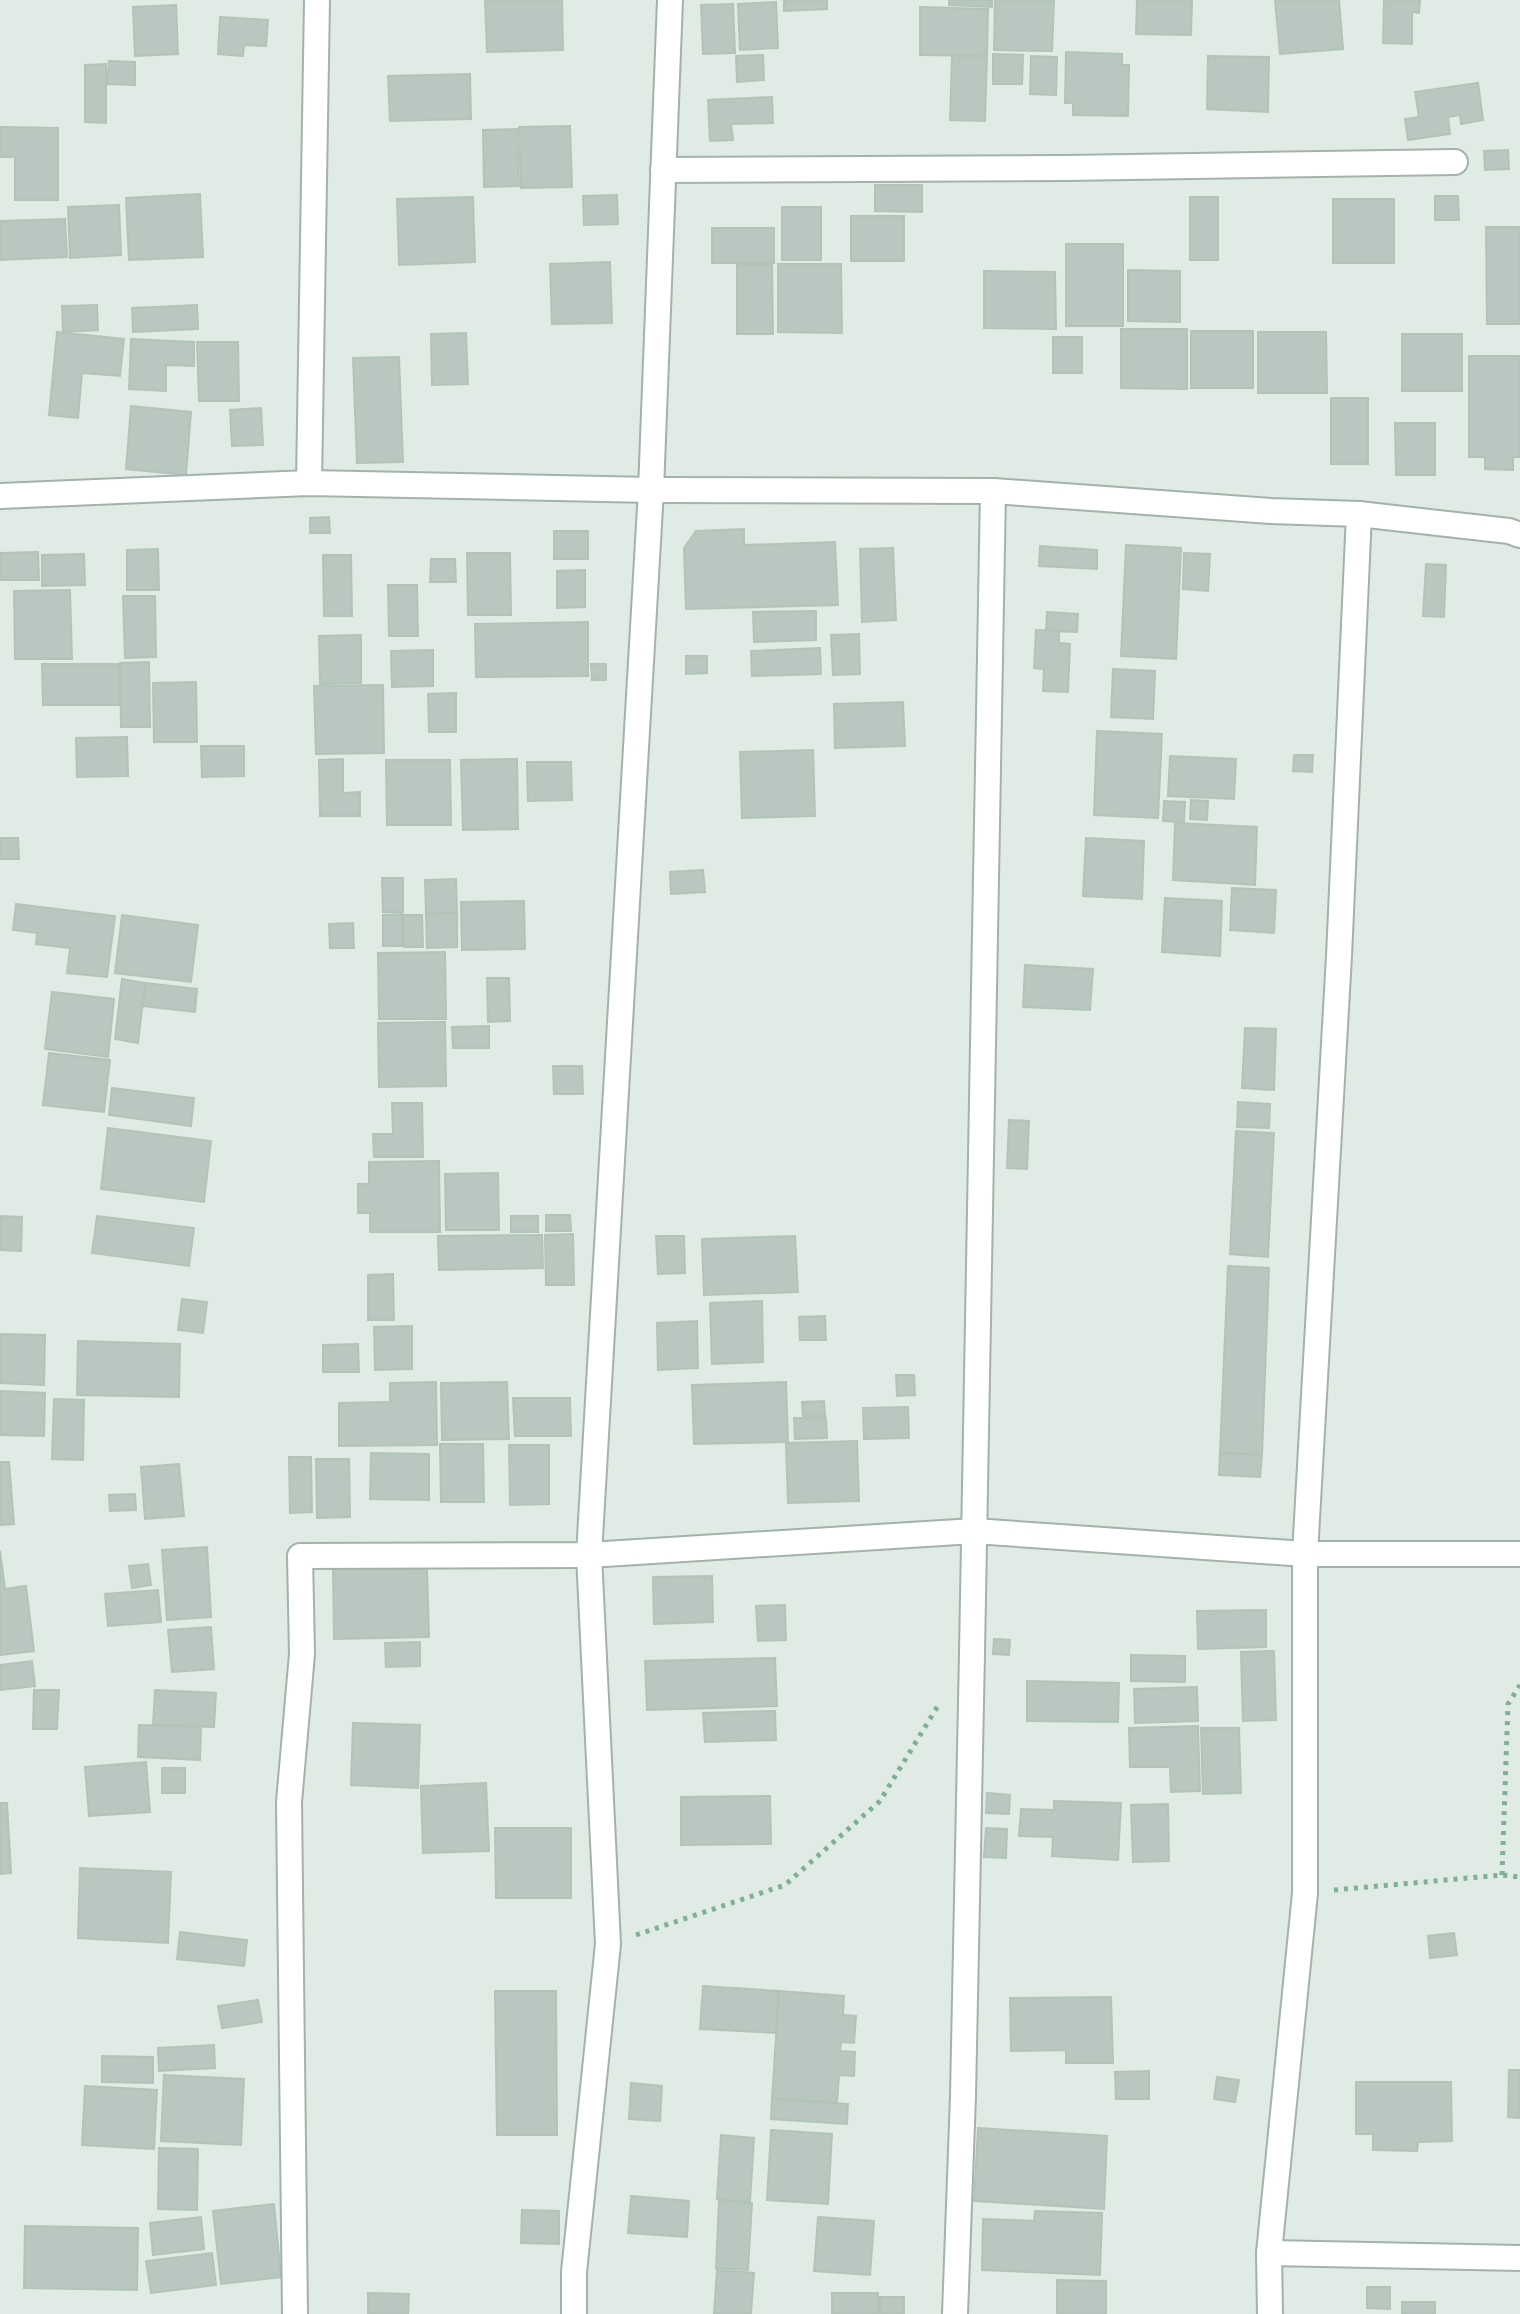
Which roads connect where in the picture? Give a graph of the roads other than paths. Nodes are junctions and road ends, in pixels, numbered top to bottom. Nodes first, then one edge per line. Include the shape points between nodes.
1 (317, 0) edge
2 (670, 0) edge
3 (1455, 162) dead end
4 (663, 170) junction
5 (309, 483) junction
6 (651, 490) junction
7 (993, 491) junction
8 (0, 496) edge
9 (1359, 514) junction
10 (1520, 535) edge
11 (974, 1531) junction
12 (1305, 1554) junction
13 (1520, 1554) edge
14 (589, 1555) junction
15 (1269, 2253) junction
16 (1520, 2258) edge
17 (295, 2314) edge
18 (574, 2314) edge
19 (955, 2314) edge
20 (1270, 2314) edge

1 - 5 street
2 - 4 street
3 - 4 street
4 - 6 street
5 - 6 street
5 - 8 street
6 - 7 street
6 - 14 street
7 - 9 street
7 - 11 street
9 - 10 street
9 - 12 street
11 - 12 street
11 - 14 street
11 - 19 street
12 - 13 street
12 - 15 street via 1305,1893
14 - 17 street via 300,1556 302,1654 289,1802
14 - 18 street via 608,1944
15 - 16 street
15 - 20 street

